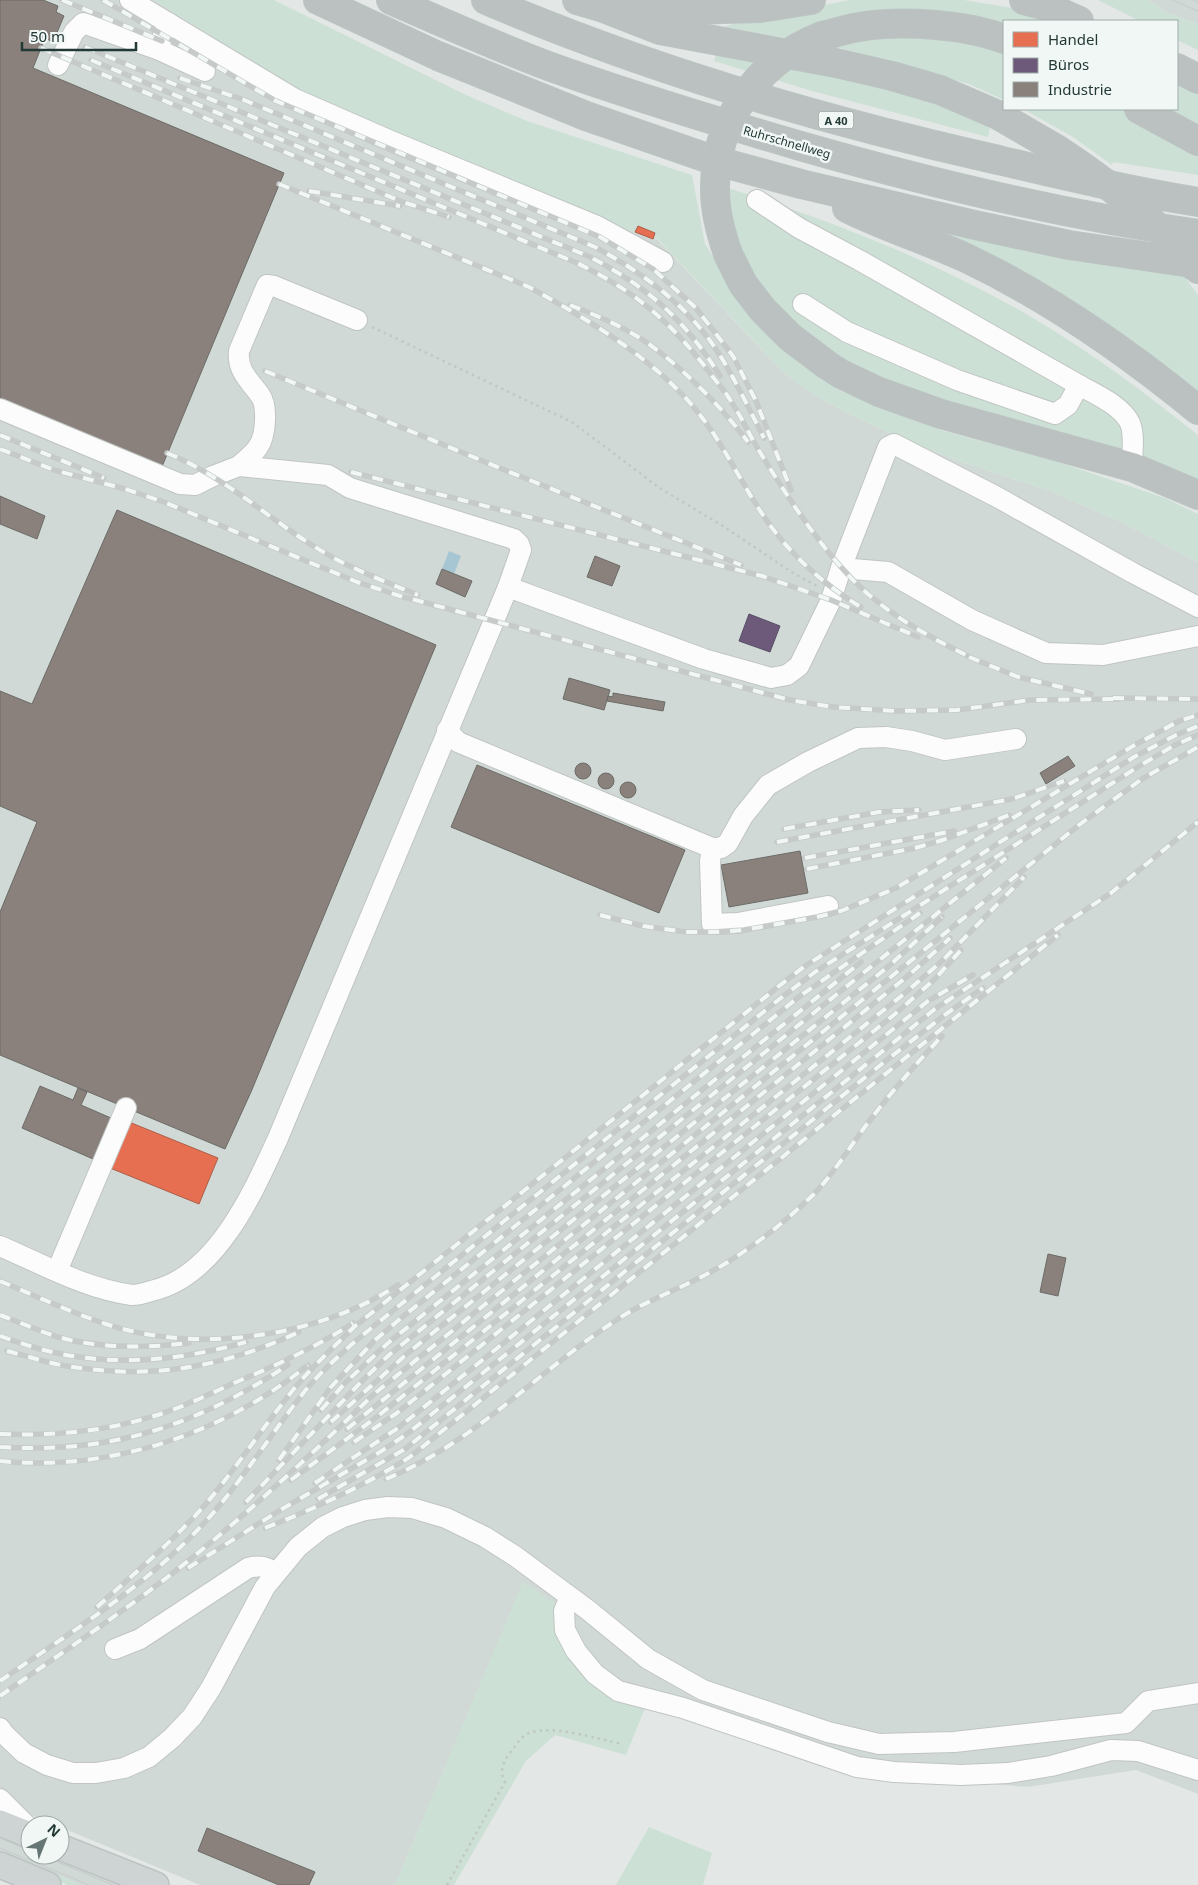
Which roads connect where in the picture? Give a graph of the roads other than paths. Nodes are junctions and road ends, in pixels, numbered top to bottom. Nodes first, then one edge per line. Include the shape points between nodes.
1 (130, 0) edge
2 (318, 0) edge
3 (391, 0) edge
4 (486, 0) edge
5 (811, 0) edge
6 (1024, 0) edge
7 (589, 3) edge
8 (1077, 20) edge
9 (169, 23) junction
10 (1003, 39) edge
11 (157, 49) junction
12 (58, 65) dead end
13 (1178, 69) edge
14 (205, 71) dead end
15 (1198, 79) edge
16 (1140, 110) edge
17 (1198, 141) edge
18 (801, 184) junction
19 (757, 200) dead end
20 (1198, 202) edge
21 (1198, 234) edge
22 (663, 262) dead end
23 (1198, 264) edge
24 (1198, 270) edge
25 (803, 304) dead end
26 (357, 320) road end
27 (1079, 385) junction
28 (0, 409) edge
29 (1198, 410) edge
30 (239, 466) junction
31 (1132, 467) junction
32 (1198, 495) edge
33 (841, 568) junction
34 (508, 587) junction
35 (1198, 607) edge
36 (1198, 636) edge
37 (447, 730) junction
38 (1016, 739) dead end
39 (712, 848) junction
40 (828, 906) dead end
41 (126, 1108) dead end
42 (0, 1246) edge
43 (57, 1271) junction
44 (276, 1573) junction
45 (570, 1598) junction
46 (115, 1649) dead end
47 (1198, 1694) edge
48 (0, 1728) edge
49 (1198, 1770) edge
50 (0, 1799) edge
51 (20, 1819) edge
52 (0, 1823) edge
53 (20, 1831) edge
54 (70, 1851) edge
55 (0, 1865) edge
56 (48, 1885) edge
57 (156, 1885) edge

1 - 9 lane
2 - 18 highway via 438,56 586,116 713,160
3 - 21 highway, Ruhrschnellweg via 552,67 700,117 885,171 1139,226
4 - 20 highway, A 40 via 552,28 749,96 900,138 1144,194
5 - 7 highway via 760,8 689,10
6 - 8 highway
7 - 24 highway, bridge via 660,30 892,76 940,90 998,115 1086,168 1125,198
9 - 11 lane
9 - 22 lane via 295,99 597,226
10 - 31 highway, bridge via 945,26 886,24 840,31 806,42 776,62 740,102 719,148 715,192 728,254 742,284 763,310 790,337 841,374 879,392 941,414
11 - 12 lane via 83,23 74,32
11 - 14 lane
13 - 15 highway
16 - 17 highway
18 - 23 highway via 1060,243
18 - 29 highway via 853,211 966,258 1045,301 1105,339
19 - 27 lane via 799,228
25 - 27 lane via 847,332 957,380 1055,414 1068,405
26 - 30 lane via 267,285 238,360 240,370 261,397 266,414 259,447
27 - 31 lane via 1123,413 1130,424
28 - 30 lane via 180,484 195,484
30 - 34 lane via 328,475 350,488 514,539 521,550
31 - 32 highway
33 - 34 lane via 833,595 798,666 787,675 772,678 704,659
33 - 35 lane via 888,447 894,444
33 - 36 lane via 888,572 972,620 1046,653 1102,655
34 - 37 lane
37 - 39 lane via 458,742
37 - 43 lane via 292,1104 246,1206 204,1261 162,1289 134,1295 89,1284
38 - 39 lane via 944,750 886,736 858,738 768,786 743,816 728,842 720,848
39 - 40 lane via 712,924 738,923
41 - 43 lane
42 - 43 lane
44 - 45 lane via 298,1547 323,1527 343,1517 388,1507 412,1508 446,1518 485,1537
44 - 46 lane via 259,1565 248,1568 140,1639
44 - 48 lane via 192,1717 149,1757 124,1768 72,1773 24,1753
45 - 47 lane via 648,1659 703,1690 828,1732 879,1744 954,1742 1126,1722 1148,1701
45 - 49 lane via 564,1612 565,1630 576,1651 596,1674 618,1691 682,1708 857,1766 894,1772 1008,1773 1112,1750 1138,1751
50 - 51 lane
52 - 53 main road
54 - 57 main road
55 - 56 main road

